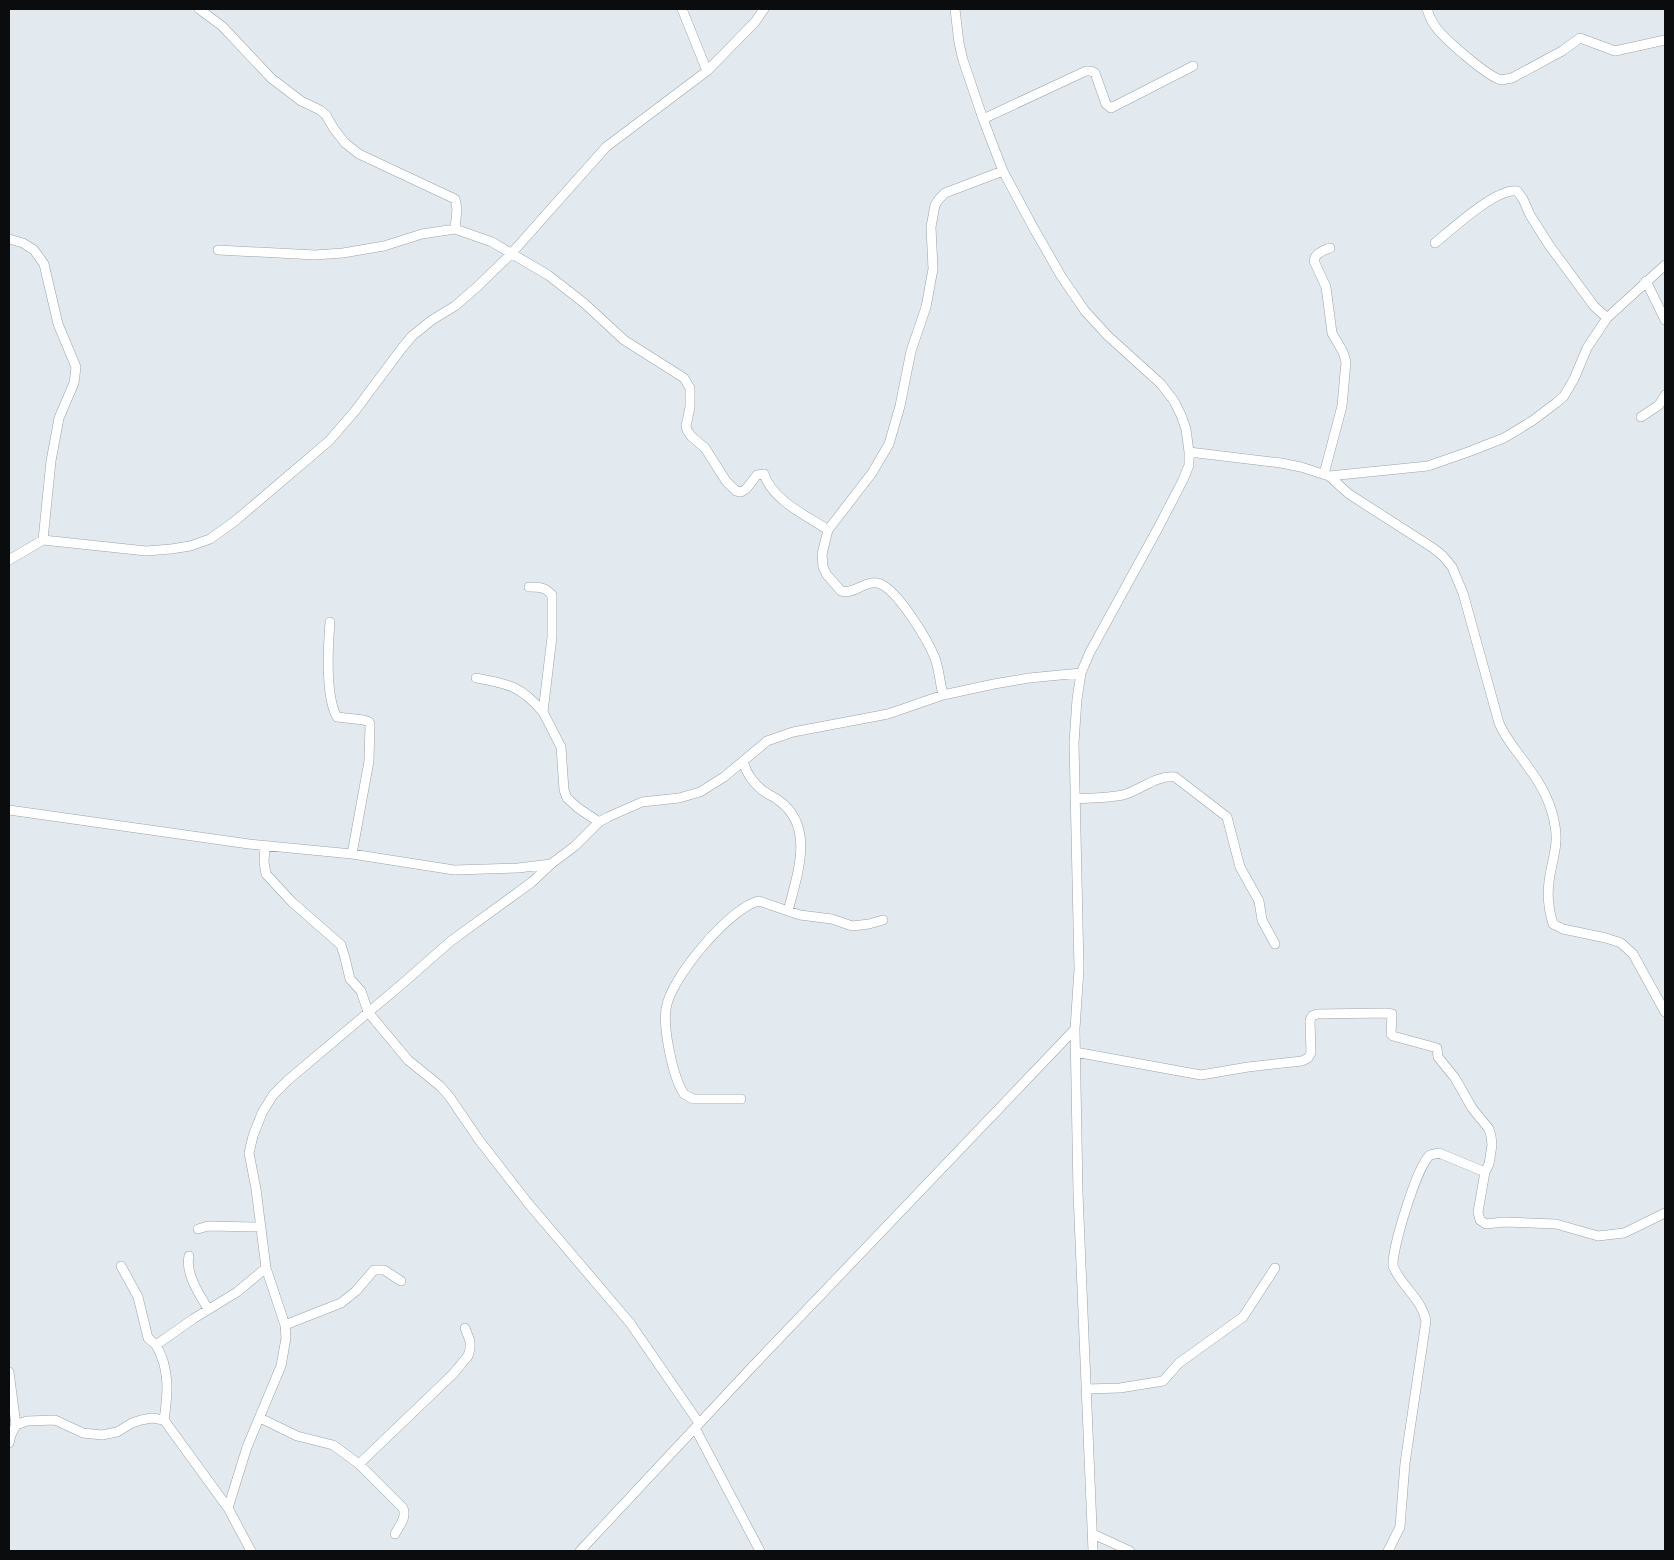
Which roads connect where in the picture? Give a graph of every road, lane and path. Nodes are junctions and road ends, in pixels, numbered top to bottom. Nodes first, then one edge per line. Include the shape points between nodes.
1 (199, 9) edge
2 (682, 9) edge
3 (764, 9) edge
4 (955, 9) edge
5 (1427, 9) edge
6 (1665, 40) edge
7 (1194, 66) dead end
8 (707, 71) junction
9 (983, 119) junction
10 (1003, 171) junction
11 (455, 229) junction
12 (9, 239) edge
13 (1435, 243) dead end
14 (1330, 248) dead end
15 (218, 250) dead end
16 (511, 254) junction
17 (1665, 265) edge
18 (1646, 281) junction
19 (1607, 318) junction
20 (1665, 320) edge
21 (1665, 395) edge
22 (1642, 417) dead end
23 (1189, 452) junction
24 (1327, 475) junction
25 (828, 530) junction
26 (43, 540) junction
27 (9, 560) edge
28 (529, 587) dead end
29 (330, 622) dead end
30 (1081, 673) junction
31 (476, 678) dead end
32 (943, 695) junction
33 (543, 712) junction
34 (743, 761) junction
35 (1075, 799) junction
36 (9, 810) edge
37 (599, 822) junction
38 (264, 846) junction
39 (352, 854) junction
40 (551, 864) junction
41 (788, 911) junction
42 (883, 920) dead end
43 (1275, 944) dead end
44 (368, 1012) junction
45 (1665, 1012) edge
46 (1075, 1029) junction
47 (1075, 1052) junction
48 (741, 1098) dead end
49 (1485, 1172) junction
50 (1665, 1213) edge
51 (261, 1227) junction
52 (198, 1229) dead end
53 (189, 1256) dead end
54 (121, 1266) dead end
55 (266, 1268) junction
56 (1275, 1268) dead end
57 (401, 1281) dead end
58 (208, 1309) junction
59 (285, 1325) junction
60 (465, 1328) dead end
61 (156, 1345) junction
62 (9, 1372) edge
63 (1087, 1389) junction
64 (260, 1418) junction
65 (164, 1420) junction
66 (16, 1425) junction
67 (697, 1426) junction
68 (9, 1443) edge
69 (359, 1464) junction
70 (228, 1508) junction
71 (395, 1534) dead end
72 (1093, 1534) junction
73 (251, 1551) edge
74 (580, 1551) edge
75 (760, 1551) edge
76 (1093, 1551) edge
77 (1130, 1551) edge
78 (1388, 1551) edge

1 - 11 street via 222,26 272,78 326,115 339,136 359,154 455,199
2 - 8 street
3 - 8 street
4 - 9 street via 962,60
5 - 6 street via 1439,31 1486,73 1501,80 1512,78 1580,38 1615,51
7 - 9 street via 1111,108 1106,104 1095,73 1086,71
8 - 16 street via 606,147
9 - 10 street
10 - 23 street via 1061,276 1085,310 1108,336 1152,374 1174,401 1186,429
10 - 25 street via 945,193 936,202 931,227 932,269 926,307 910,351 889,444 872,473
11 - 15 street via 344,253 315,255
11 - 16 street via 492,242
12 - 26 street via 34,250 44,264 58,324 76,367 74,382 59,418
13 - 19 street via 1476,209 1505,193 1517,191 1549,245 1594,306
14 - 24 street via 1318,253 1314,261 1326,287 1332,333 1345,357 1346,375
16 - 25 street via 584,303 624,340 684,378 690,388 687,430 705,448 736,491 746,489 757,475 764,474 772,490 783,500
16 - 26 street via 454,306 412,336 329,441 210,539 190,546 146,551
17 - 18 street
18 - 19 street
18 - 20 street
19 - 24 street via 1587,348 1564,396 1504,438 1428,466
21 - 22 street via 1661,403
23 - 24 street via 1281,463
23 - 30 street via 1189,465 1182,480
24 - 45 street via 1356,499 1433,548 1452,567 1464,598 1498,723 1535,777 1551,808 1557,840 1548,884 1553,924 1563,930 1621,943 1633,954
25 - 32 street via 822,554 827,575 841,591 850,592 871,583 880,583 900,602 922,631 936,660
26 - 27 street
28 - 33 street via 541,587 552,595 552,637
29 - 39 street via 329,683 333,710 337,717 364,720 370,724 369,761
30 - 32 street via 1020,680
30 - 35 street via 1074,743
31 - 33 street via 521,690
32 - 34 street via 888,714 793,732 767,741
33 - 37 street via 561,748 567,798
34 - 37 street via 700,792 642,802
34 - 41 street via 748,774 768,795 786,807 800,831 802,844
35 - 43 street via 1121,795 1161,778 1175,777 1227,817 1240,866 1259,900 1262,920
35 - 46 street via 1079,969
36 - 38 street
37 - 40 street
38 - 39 street
38 - 44 street via 266,874 341,945 350,979 361,992
39 - 40 street via 459,870
40 - 44 street via 532,882 451,941
41 - 42 street via 852,926
41 - 48 street via 759,902 737,914 698,951 667,1002 667,1036 684,1094 692,1099
44 - 51 street via 279,1088 262,1113 249,1153
44 - 67 street via 408,1060 449,1096 533,1209 630,1323
46 - 47 street
46 - 67 street
47 - 49 street via 1209,1075 1308,1058 1311,1053 1310,1020 1317,1014 1392,1014 1391,1034 1437,1048 1438,1057 1489,1129 1492,1145
47 - 63 street
49 - 50 street via 1478,1212 1480,1220 1486,1224 1556,1224 1590,1235 1606,1236 1624,1233
49 - 78 street via 1439,1153 1430,1155 1403,1214 1393,1266 1420,1305 1426,1321 1405,1462 1400,1527
51 - 52 street via 208,1226
51 - 55 street
53 - 58 street via 188,1267
54 - 61 street via 138,1297 148,1338
55 - 58 street via 237,1292
55 - 59 street
56 - 63 street via 1243,1317 1179,1363 1163,1381
57 - 59 street via 384,1270 374,1270 341,1303
58 - 61 street
59 - 64 street via 281,1366
60 - 69 street via 470,1341 468,1356
61 - 65 street via 168,1383
62 - 66 street
63 - 72 street
64 - 69 street via 297,1436 333,1445
64 - 70 street
65 - 66 street via 141,1420 117,1432 102,1435 83,1433 55,1420 35,1420
65 - 70 street
66 - 68 street
67 - 74 street
67 - 75 street
69 - 71 street via 403,1508 404,1517
70 - 73 street
72 - 76 street
72 - 77 street

